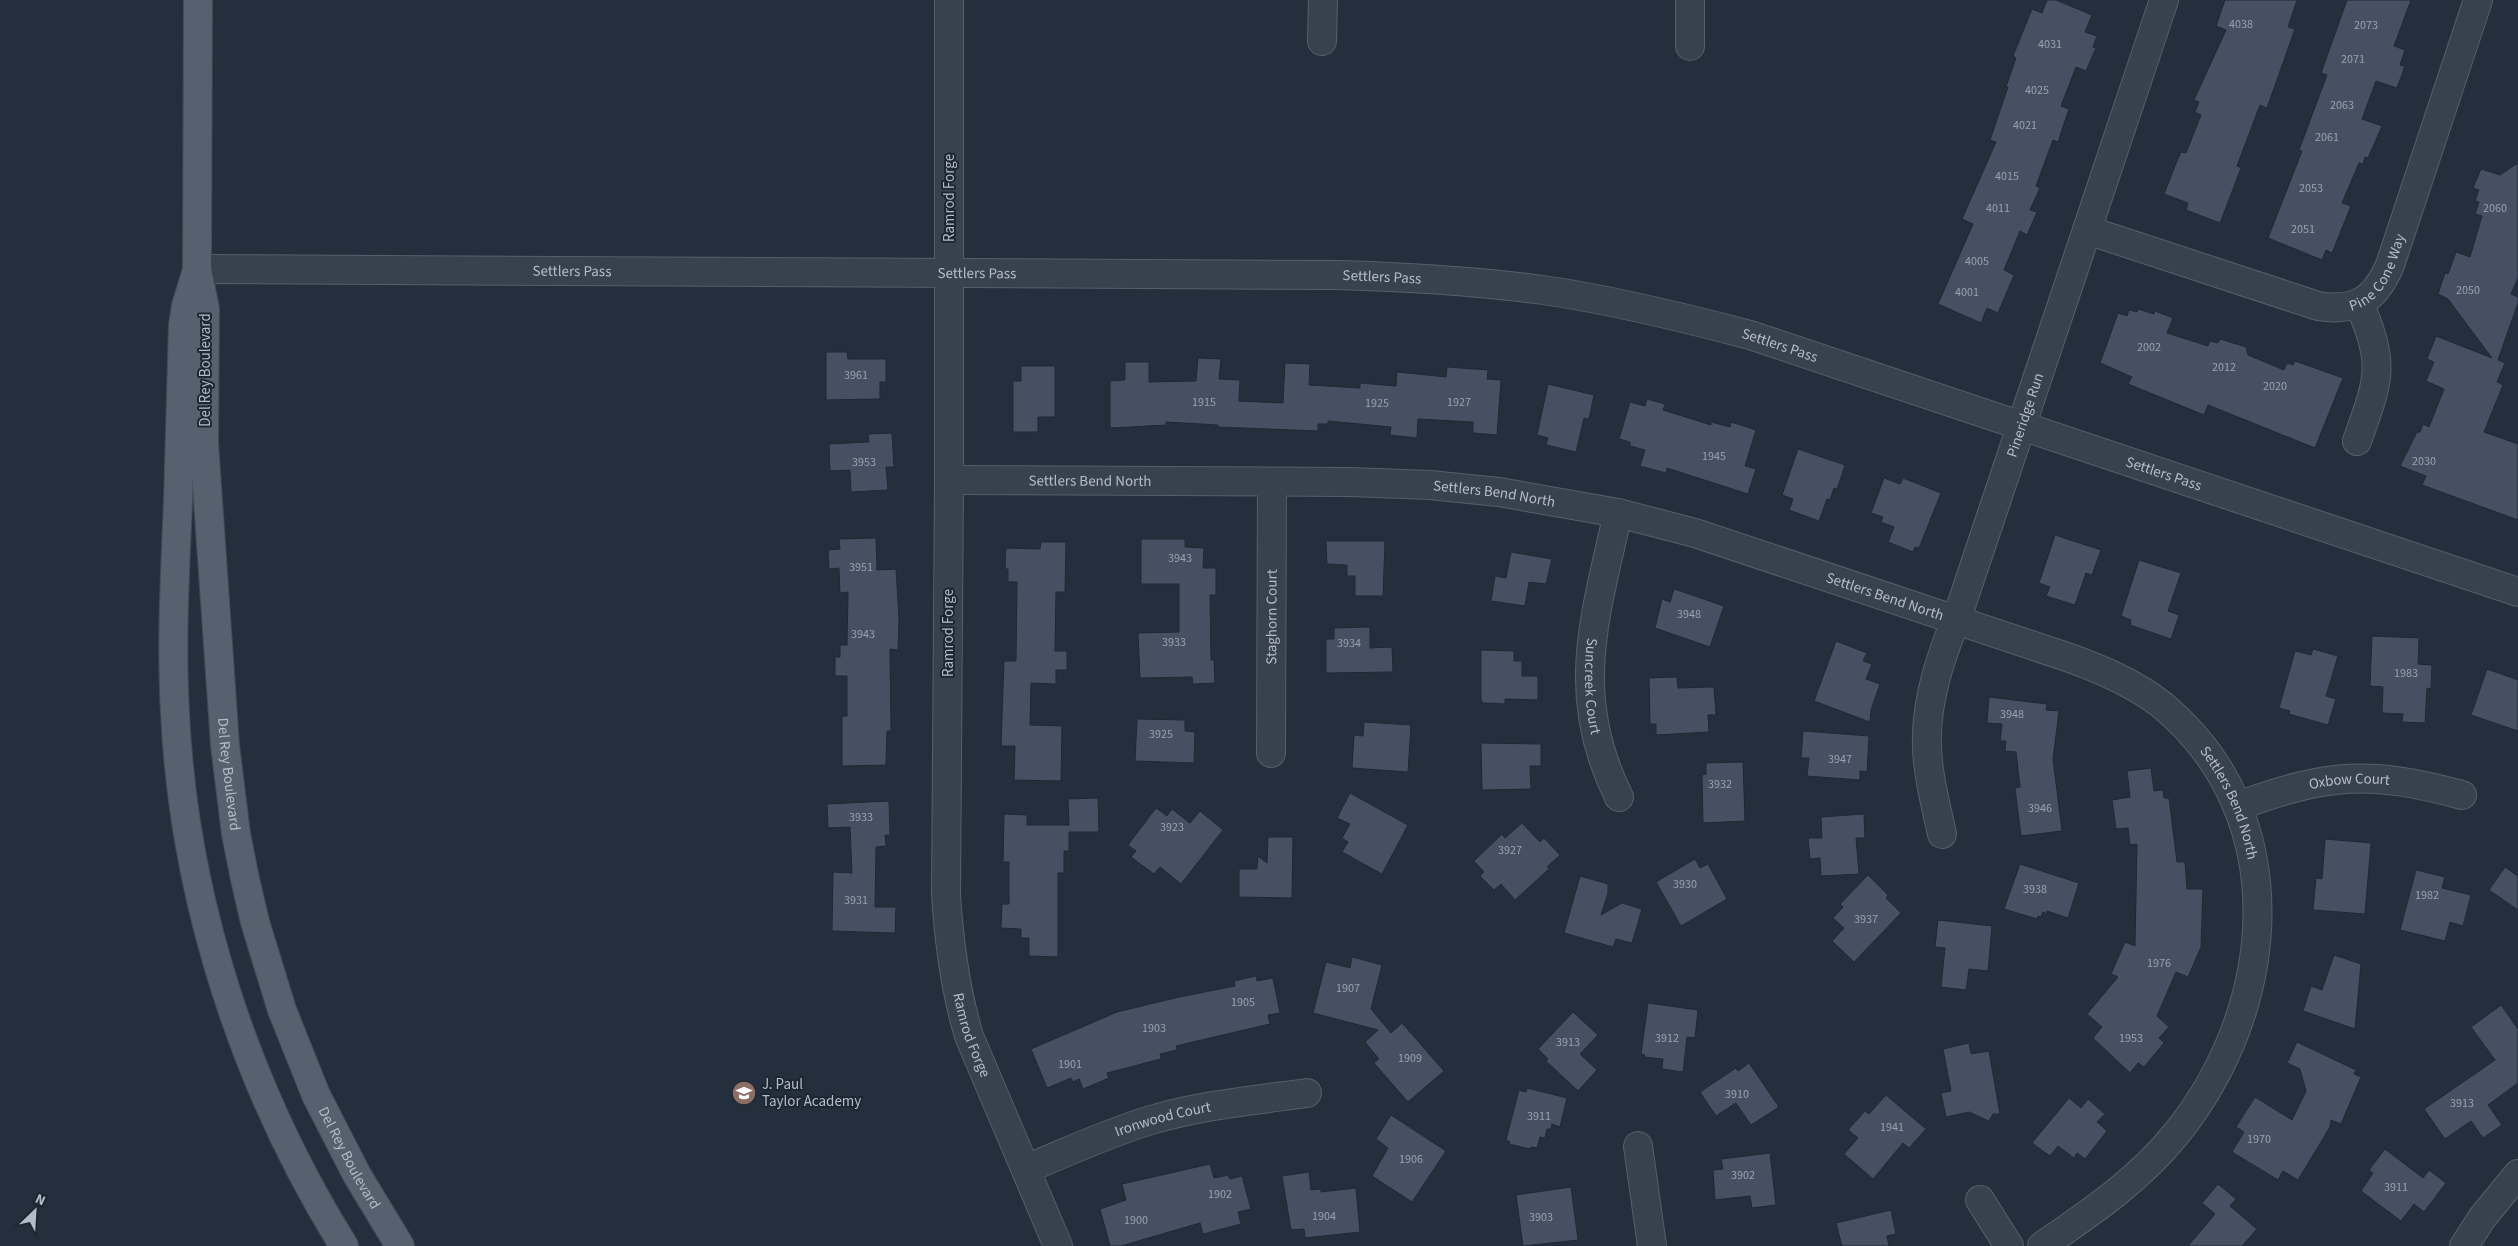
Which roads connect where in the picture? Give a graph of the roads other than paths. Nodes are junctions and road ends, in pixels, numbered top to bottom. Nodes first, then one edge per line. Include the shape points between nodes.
1 (198, 0) edge
2 (949, 0) edge
3 (1322, 0) edge
4 (1690, 0) edge
5 (2164, 0) edge
6 (2478, 0) edge
7 (1322, 42) dead end
8 (1690, 46) dead end
9 (2087, 230) junction
10 (198, 269) junction
11 (949, 273) junction
12 (2358, 304) junction
13 (2022, 425) junction
14 (2357, 441) dead end
15 (949, 480) junction
16 (1272, 482) junction
17 (1618, 513) junction
18 (2518, 592) edge
19 (1955, 620) junction
20 (1271, 752) dead end
21 (2462, 795) dead end
22 (1619, 797) dead end
23 (2238, 806) junction
24 (1942, 834) dead end
25 (1306, 1093) dead end
26 (1638, 1146) dead end
27 (1026, 1169) junction
28 (2518, 1174) edge
29 (1980, 1200) dead end
30 (344, 1246) edge
31 (400, 1246) edge
32 (1058, 1246) edge
33 (1652, 1246) edge
34 (2009, 1246) edge
35 (2042, 1246) edge
36 (2464, 1246) edge

1 - 10 main road, Del Rey Boulevard
2 - 11 street, Ramrod Forge
3 - 7 street
4 - 8 street
5 - 9 street, Pineridge Run
6 - 12 street, Pine Cone Way via 2390,265 2378,288
9 - 12 street, Pine Cone Way via 2318,306 2334,308
9 - 13 street, Pineridge Run
10 - 11 street, Settlers Pass
10 - 30 main road, Del Rey Boulevard via 183,325 173,624 175,715 184,805 203,904 238,1026 291,1152
10 - 31 main road, Del Rey Boulevard via 205,309 204,443 224,736 245,879 282,1010 316,1095 353,1168
11 - 13 street, Settlers Pass via 1348,276 1447,280 1544,290 1643,308 1750,335
11 - 15 street, Ramrod Forge
12 - 14 street via 2374,342 2377,359 2374,393
13 - 18 street, Settlers Pass
13 - 19 street, Pineridge Run
15 - 16 street, Settlers Bend North
15 - 27 street, Ramrod Forge via 946,894 950,952 969,1036
16 - 17 street, Settlers Bend North via 1394,483 1464,488
16 - 20 street, Staghorn Court
17 - 19 street, Settlers Bend North via 1714,539
17 - 22 street, Suncreek Court via 1590,639 1588,684 1599,753
19 - 23 street, Settlers Bend North via 2083,663 2138,689 2161,705 2200,743
19 - 24 street, Pineridge Run via 1935,681 1927,726 1929,766
21 - 23 street, Oxbow Court via 2408,781 2344,777 2300,785
23 - 35 street, Settlers Bend North via 2254,860 2258,933 2251,978 2221,1062 2192,1113 2158,1154 2111,1197
25 - 27 street, Ironwood Court via 1208,1107 1153,1119 1108,1134
26 - 33 street
27 - 32 street, Ramrod Forge
28 - 36 street
29 - 34 street

